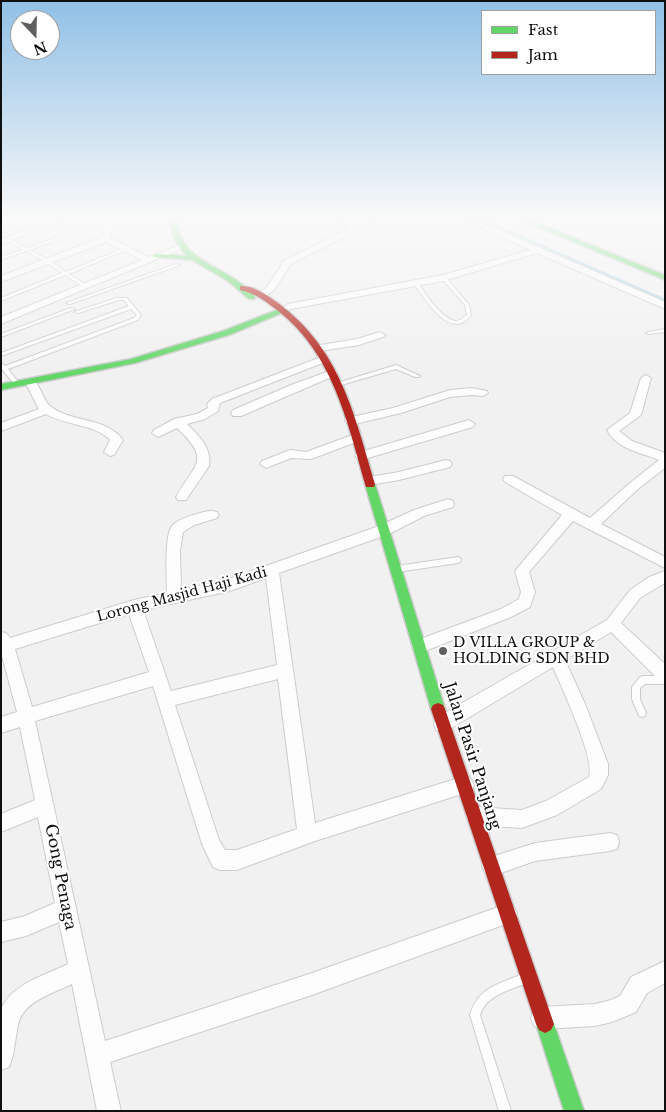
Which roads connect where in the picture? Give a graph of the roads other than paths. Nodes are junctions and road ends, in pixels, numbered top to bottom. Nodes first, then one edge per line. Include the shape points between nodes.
1 (23, 271) edge
2 (61, 271) edge
3 (73, 271) edge
4 (121, 271) edge
5 (158, 271) edge
6 (215, 271) edge
7 (281, 271) edge
8 (468, 271) edge
9 (585, 271) edge
10 (648, 271) edge
11 (66, 274) junction
12 (444, 278) junction
13 (665, 278) edge
14 (1, 280) edge
15 (416, 284) junction
16 (85, 286) junction
17 (65, 299) junction
18 (262, 299) junction
19 (1, 300) edge
20 (665, 306) edge
21 (132, 307) junction
22 (74, 310) junction
23 (283, 319) junction
24 (1, 321) edge
25 (85, 323) junction
26 (253, 325) junction
27 (665, 330) edge
28 (648, 333) dead end
29 (380, 335) dead end
30 (1, 336) edge
31 (1, 354) edge
32 (3, 366) edge
33 (329, 369) junction
34 (417, 376) dead end
35 (646, 378) dead end
36 (30, 382) junction
37 (17, 384) junction
38 (1, 387) edge
39 (483, 392) dead end
40 (47, 410) junction
41 (237, 414) dead end
42 (178, 422) junction
43 (351, 422) junction
44 (469, 424) dead end
45 (1, 426) edge
46 (158, 433) dead end
47 (355, 438) junction
48 (110, 452) dead end
49 (361, 456) junction
50 (665, 460) edge
51 (266, 464) dead end
52 (446, 464) dead end
53 (508, 479) dead end
54 (369, 482) junction
55 (182, 497) dead end
56 (448, 504) dead end
57 (571, 514) junction
58 (212, 516) dead end
59 (591, 525) junction
60 (384, 530) junction
61 (458, 560) dead end
62 (665, 563) edge
63 (396, 569) junction
64 (272, 570) junction
65 (665, 577) edge
66 (174, 598) junction
67 (134, 606) junction
68 (612, 624) junction
69 (4, 642) edge
70 (420, 646) junction
71 (556, 656) junction
72 (286, 670) junction
73 (665, 675) edge
74 (158, 677) junction
75 (665, 680) edge
76 (166, 700) junction
77 (642, 713) dead end
78 (26, 716) junction
79 (442, 724) junction
80 (1, 725) edge
81 (465, 785) junction
82 (45, 805) junction
83 (475, 816) junction
84 (1, 823) edge
85 (307, 835) junction
86 (610, 842) dead end
87 (492, 866) junction
88 (66, 908) junction
89 (507, 914) junction
90 (1, 932) edge
91 (79, 970) junction
92 (665, 971) edge
93 (528, 977) junction
94 (542, 1018) junction
95 (97, 1055) junction
96 (1, 1059) edge
97 (109, 1111) edge
98 (505, 1111) edge
99 (574, 1111) edge

1 - 14 street
2 - 11 lane
3 - 11 lane
4 - 16 street
5 - 17 lane
6 - 18 main road
7 - 18 street
8 - 12 street
9 - 20 street
10 - 13 main road
11 - 16 lane
11 - 19 lane
12 - 15 street
12 - 15 lane via 468,305 469,315 460,322 451,322 440,314
15 - 23 street via 288,307
16 - 17 street
17 - 22 lane
17 - 24 street
18 - 23 main road
18 - 26 main road via 262,311
21 - 22 lane via 124,299 119,299
21 - 25 lane
21 - 32 lane via 139,315 136,319
22 - 25 lane
22 - 30 lane
23 - 26 main road
23 - 33 main road
23 - 33 main road
25 - 31 lane
26 - 36 main road via 132,361
27 - 28 lane
29 - 33 street via 359,342
32 - 37 lane
33 - 34 lane via 396,367
33 - 41 street
33 - 42 street via 223,398 214,402 214,409 206,414
33 - 43 main road, Jalan Pasir Panjang
35 - 50 street via 635,415 613,430 628,445 652,452
36 - 37 main road
36 - 40 street via 38,401
37 - 38 main road
39 - 43 street via 441,396
40 - 45 street
40 - 48 street via 76,424 111,432 117,440
42 - 46 street
42 - 55 street via 198,442 205,461
43 - 47 main road, Jalan Pasir Panjang
44 - 49 street
47 - 49 main road, Jalan Pasir Panjang
47 - 51 street via 307,456 290,454
49 - 54 main road, Jalan Pasir Panjang
50 - 59 street
52 - 54 street
53 - 57 street
54 - 60 main road, Jalan Pasir Panjang
56 - 60 street, Lorong Masjid Haji Kadi via 419,513
57 - 59 street
57 - 70 street via 522,570 528,592 525,603
58 - 66 street via 182,524 178,529 173,550
59 - 62 street
60 - 63 main road, Jalan Pasir Panjang
60 - 64 street, Lorong Masjid Haji Kadi
61 - 63 lane
63 - 70 main road, Jalan Pasir Panjang
64 - 66 street, Lorong Masjid Haji Kadi via 230,585
64 - 72 street
65 - 68 street via 635,594
66 - 67 street, Lorong Masjid Haji Kadi
67 - 69 street, Lorong Masjid Haji Kadi
67 - 74 street
68 - 71 street
68 - 73 street
69 - 78 street, Gong Penaga
70 - 79 main road, Jalan Pasir Panjang
71 - 79 street
71 - 83 street via 599,764 595,783 551,809 522,819
72 - 76 street
72 - 85 street
74 - 76 street
74 - 78 street
75 - 77 lane via 643,680 636,686 636,699
76 - 85 street via 211,844 220,860 237,860
78 - 80 street
78 - 82 street, Gong Penaga
79 - 81 main road, Jalan Pasir Panjang
81 - 83 main road, Jalan Pasir Panjang
81 - 85 street
82 - 84 street
82 - 88 street, Gong Penaga
83 - 87 main road, Jalan Pasir Panjang
86 - 87 street via 535,852
87 - 89 main road, Jalan Pasir Panjang
88 - 90 street via 26,926
88 - 91 street, Gong Penaga
89 - 93 main road, Jalan Pasir Panjang
89 - 95 street via 312,984
91 - 95 street, Gong Penaga
91 - 96 street via 17,1001 8,1016
92 - 94 street via 638,985 628,1004 612,1011
93 - 94 main road, Jalan Pasir Panjang
93 - 98 lane via 484,998 476,1008 475,1015
94 - 99 main road, Jalan Pasir Panjang
95 - 97 street, Gong Penaga

